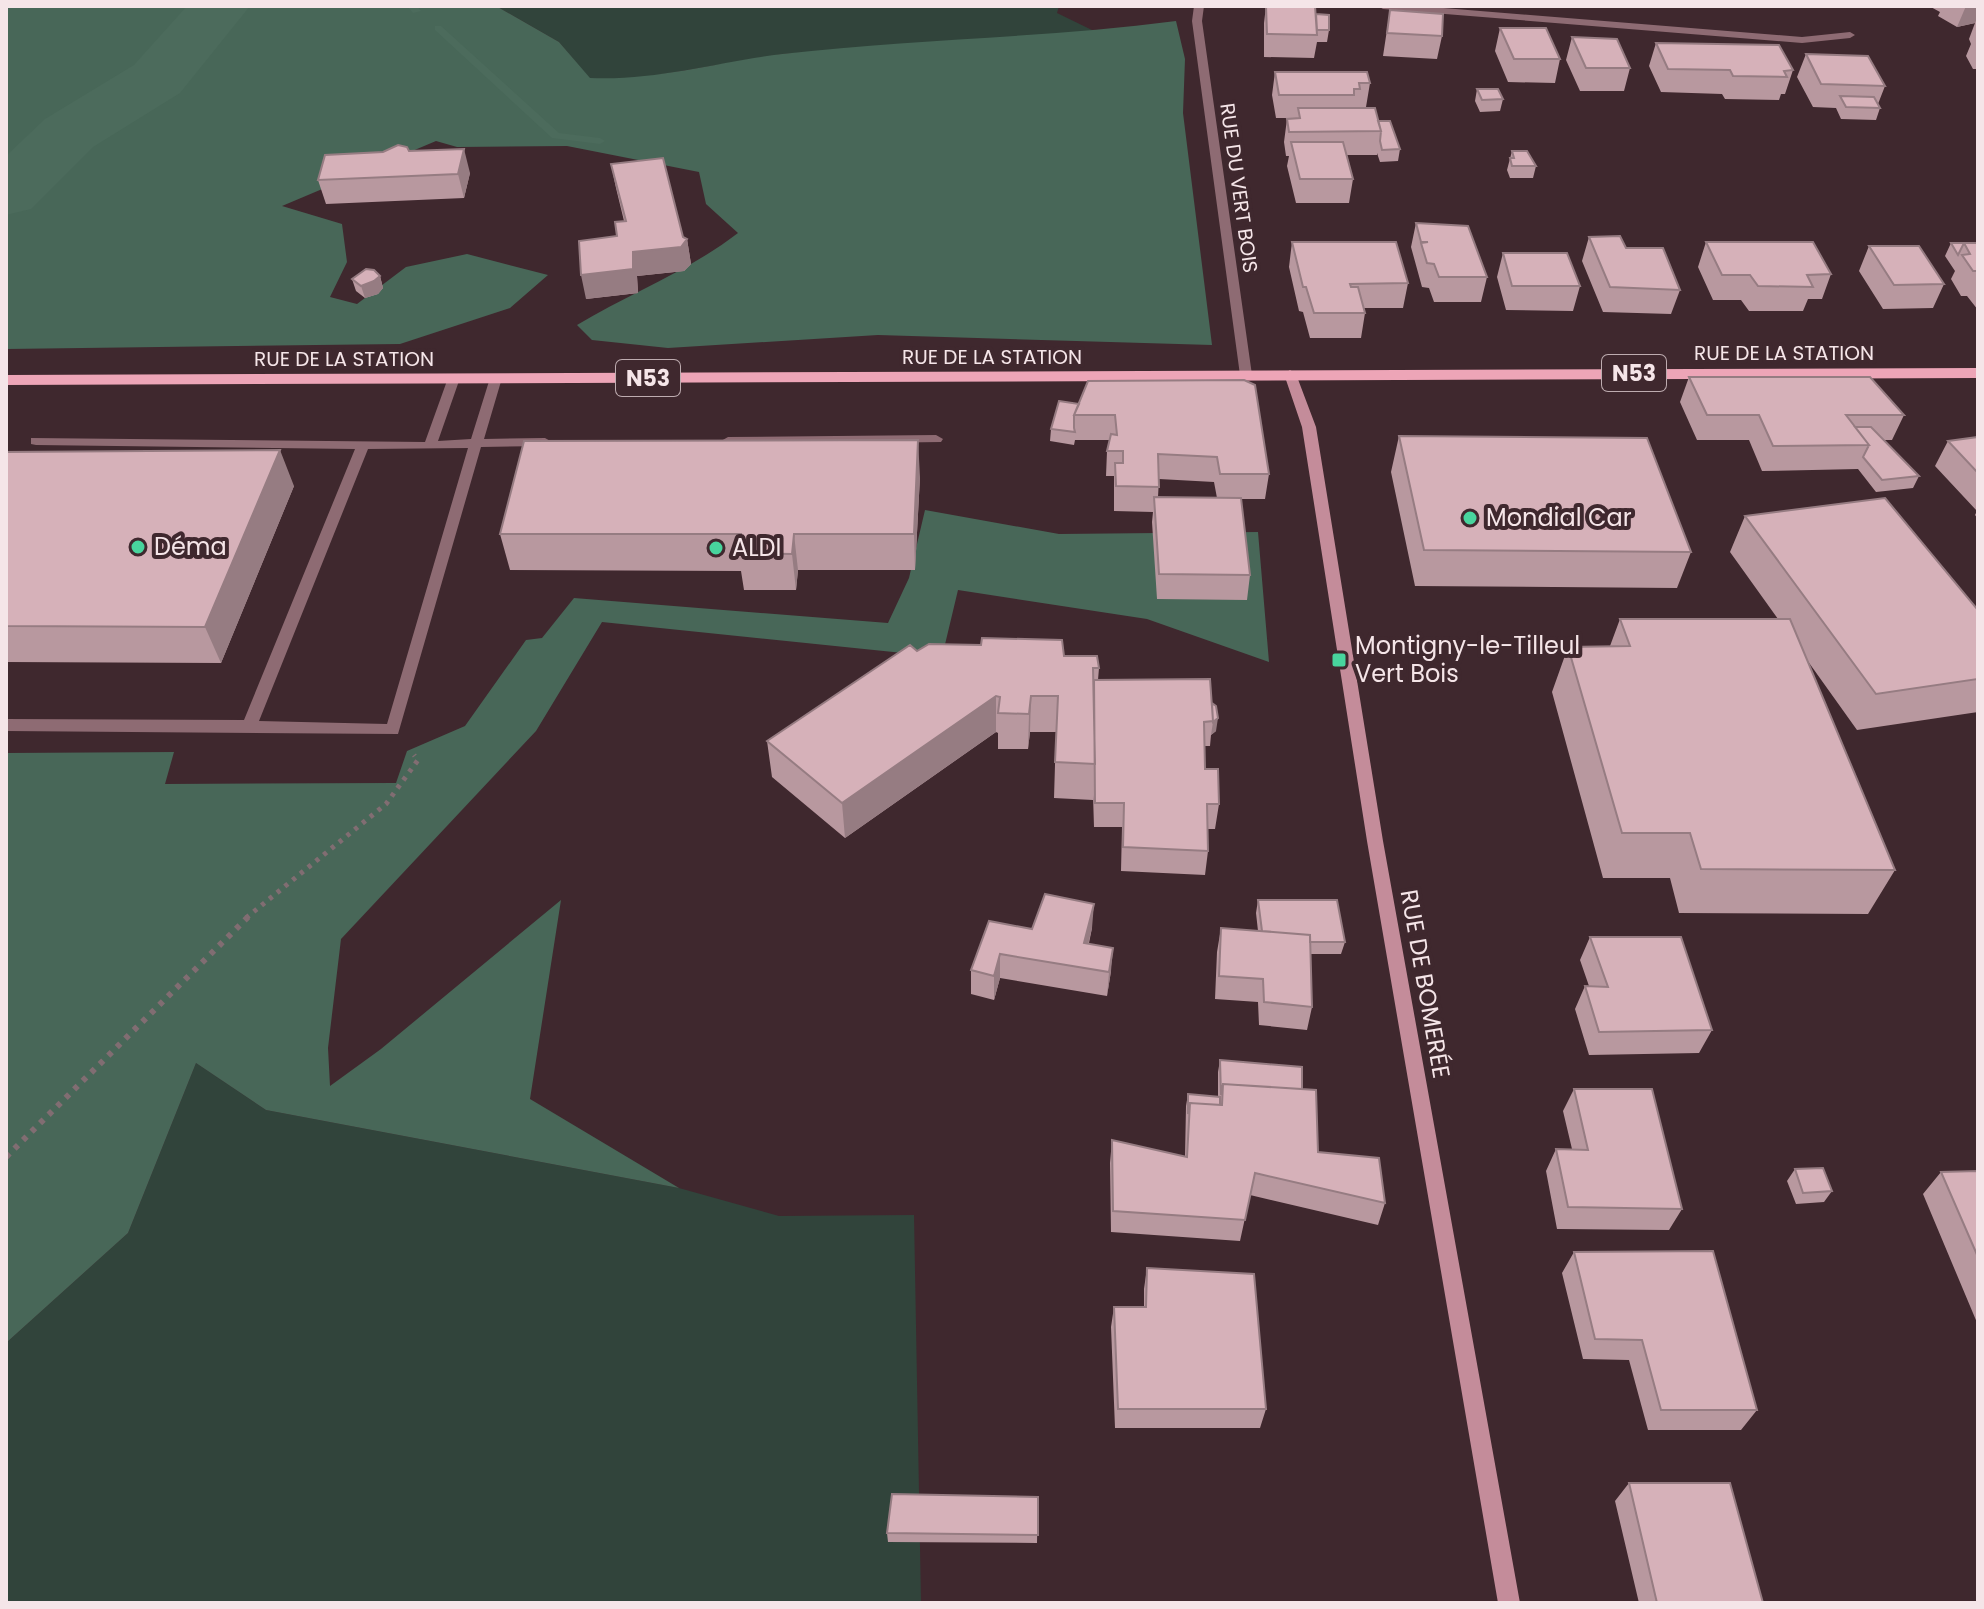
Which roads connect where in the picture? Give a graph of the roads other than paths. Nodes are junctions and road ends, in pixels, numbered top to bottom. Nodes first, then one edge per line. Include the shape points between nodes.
1 (1199, 6) edge
2 (1383, 6) edge
3 (1850, 35) dead end
4 (1978, 373) edge
5 (1290, 374) junction
6 (1246, 375) junction
7 (454, 378) junction
8 (496, 378) junction
9 (6, 380) edge
10 (936, 439) dead end
11 (36, 441) dead end
12 (714, 441) edge
13 (556, 442) edge
14 (476, 443) junction
15 (363, 445) junction
16 (430, 446) junction
17 (6, 725) edge
18 (249, 726) junction
19 (1509, 1603) edge

1 - 6 street, RUE DU VERT BOIS
2 - 3 street via 1802,40
4 - 5 main road, RUE DE LA STATION / N53
5 - 6 main road, RUE DE LA STATION / N53
5 - 19 main road, RUE DE BOMERÉE via 1309,427
6 - 8 main road, RUE DE LA STATION / N53
7 - 8 main road, RUE DE LA STATION / N53
7 - 9 main road, RUE DE LA STATION / N53
7 - 16 street
8 - 14 street
10 - 12 street
11 - 15 street
13 - 14 street
14 - 16 street
14 - 18 street via 393,730
15 - 16 street
15 - 18 street
17 - 18 street

